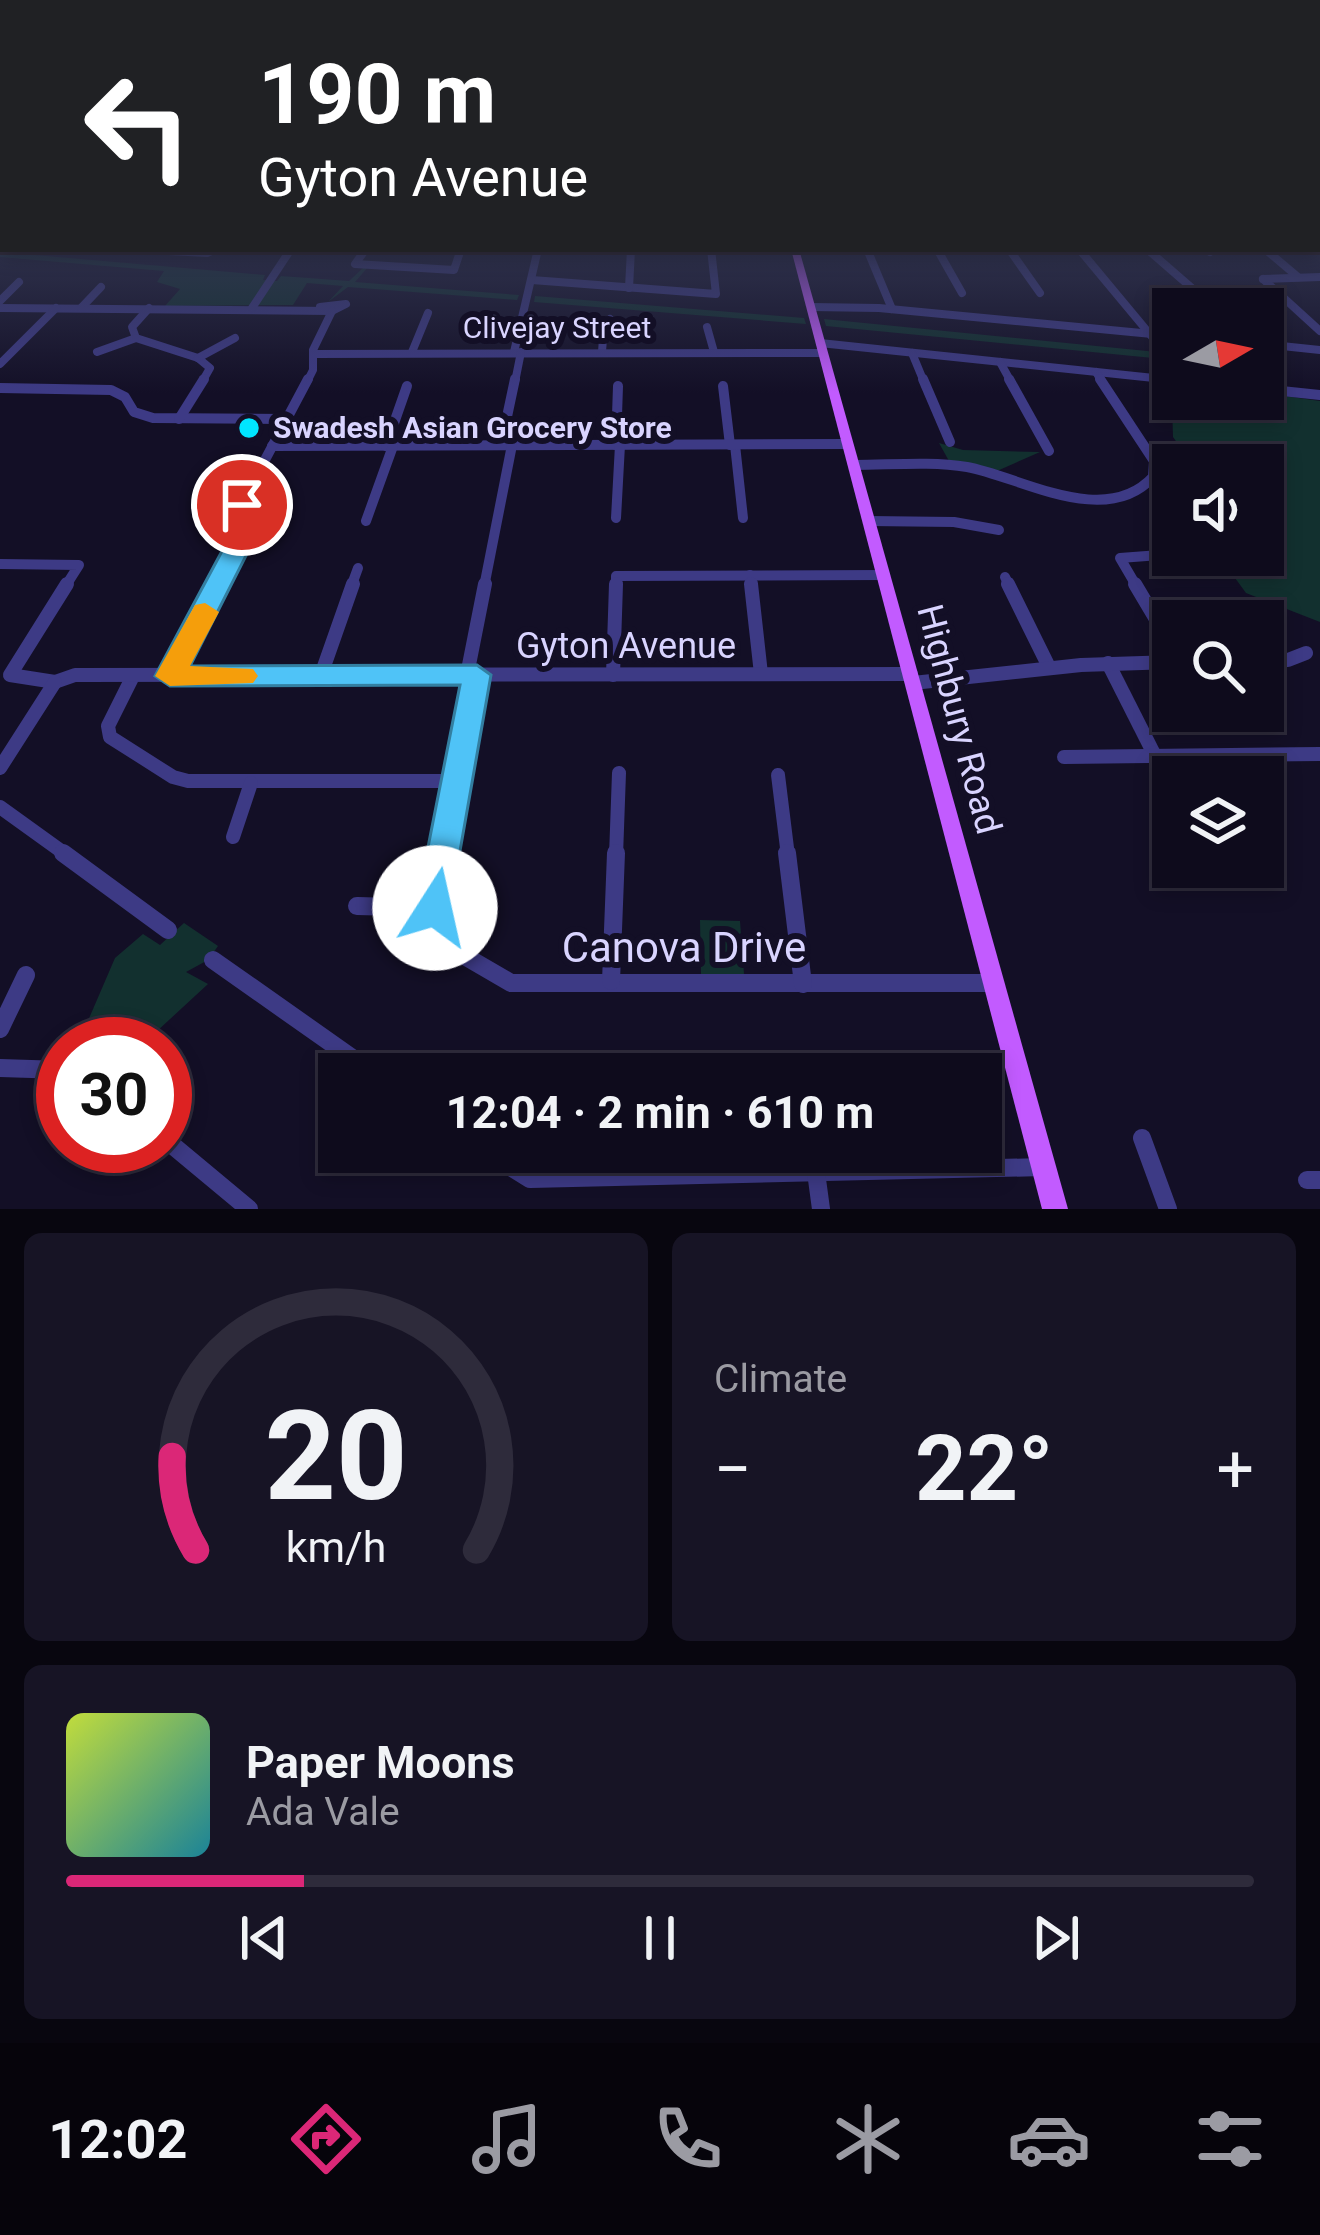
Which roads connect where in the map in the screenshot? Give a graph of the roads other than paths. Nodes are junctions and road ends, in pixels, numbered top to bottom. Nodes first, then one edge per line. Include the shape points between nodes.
1 (270, 280) edge
2 (532, 280) edge
3 (537, 280) edge
4 (629, 280) edge
5 (714, 280) edge
6 (803, 280) edge
7 (880, 280) edge
8 (955, 280) edge
9 (1031, 280) edge
10 (1105, 280) edge
11 (1265, 280) edge
12 (19, 282) dead end
13 (101, 287) dead end
14 (629, 288) junction
15 (962, 293) dead end
16 (1040, 293) dead end
17 (0, 305) edge
18 (811, 307) junction
19 (56, 308) junction
20 (81, 308) junction
21 (149, 308) junction
22 (252, 308) junction
23 (892, 309) junction
24 (428, 313) dead end
25 (610, 320) dead end
26 (707, 327) dead end
27 (1320, 331) edge
28 (1150, 334) junction
29 (1152, 336) edge
30 (136, 338) junction
31 (235, 338) dead end
32 (1284, 346) edge
33 (822, 348) junction
34 (1320, 350) edge
35 (97, 352) dead end
36 (412, 352) junction
37 (518, 352) junction
38 (602, 352) junction
39 (714, 352) junction
40 (912, 353) junction
41 (313, 354) junction
42 (198, 358) junction
43 (1000, 362) junction
44 (0, 364) edge
45 (1096, 372) junction
46 (1152, 378) edge
47 (407, 386) dead end
48 (618, 386) dead end
49 (723, 386) dead end
50 (0, 388) edge
51 (1284, 391) edge
52 (1320, 395) edge
53 (179, 418) junction
54 (286, 418) junction
55 (950, 442) dead end
56 (848, 444) junction
57 (506, 445) junction
58 (618, 445) junction
59 (732, 445) junction
60 (272, 446) junction
61 (390, 446) junction
62 (1049, 451) dead end
63 (854, 465) junction
64 (616, 518) dead end
65 (743, 518) dead end
66 (366, 521) dead end
67 (869, 521) junction
68 (999, 530) dead end
69 (1152, 556) edge
70 (0, 564) edge
71 (358, 568) dead end
72 (750, 575) junction
73 (884, 575) junction
74 (1005, 578) dead end
75 (1152, 612) edge
76 (1306, 653) dead end
77 (1284, 660) edge
78 (1152, 662) edge
79 (1108, 663) junction
80 (1048, 668) junction
81 (761, 674) junction
82 (321, 675) junction
83 (472, 675) junction
84 (613, 675) junction
85 (5, 676) edge
86 (133, 676) junction
87 (173, 676) junction
88 (912, 677) junction
89 (55, 682) junction
90 (1320, 754) edge
91 (1152, 756) edge
92 (1155, 756) joint
93 (1064, 758) dead end
94 (2, 761) edge
95 (619, 773) dead end
96 (778, 775) dead end
97 (458, 781) junction
98 (251, 783) junction
99 (0, 807) edge
100 (233, 838) dead end
101 (357, 906) dead end
102 (435, 908) junction
103 (168, 930) dead end
104 (213, 960) dead end
105 (26, 975) dead end
106 (610, 982) junction
107 (994, 983) junction
108 (803, 984) junction
109 (0, 1029) edge
110 (345, 1053) edge
111 (0, 1068) edge
112 (36, 1069) edge
113 (1142, 1138) dead end
114 (192, 1162) edge
115 (1043, 1167) junction
116 (1002, 1168) edge
117 (520, 1173) edge
118 (775, 1173) edge
119 (816, 1173) edge
120 (249, 1209) edge
121 (821, 1209) edge
122 (1055, 1209) edge
123 (1168, 1209) edge

1 - 22 street
2 - 37 street
3 - 14 street
4 - 14 street
5 - 14 street via 716,294
6 - 18 main road, Highbury Road
7 - 23 street
8 - 15 street
9 - 16 street
10 - 28 street
11 - 27 street
12 - 17 street
13 - 20 street
17 - 19 street
18 - 23 street
18 - 33 main road, Highbury Road
19 - 20 street
19 - 44 street
20 - 21 street
21 - 22 street
21 - 30 street via 132,327
22 - 41 street via 332,311
23 - 28 street
24 - 36 street
25 - 38 street
26 - 39 street
28 - 29 street
30 - 35 street
30 - 42 street
31 - 42 street
32 - 34 street
33 - 39 street, Clivejay Street
33 - 40 street, Clivejay Street
33 - 56 main road, Highbury Road
36 - 37 street, Clivejay Street
36 - 41 street, Clivejay Street
37 - 38 street, Clivejay Street
37 - 57 street
38 - 39 street, Clivejay Street
40 - 43 street, Clivejay Street
40 - 55 street
41 - 54 street via 313,370
42 - 53 street via 209,373
43 - 45 street, Clivejay Street
43 - 62 street
45 - 46 street, Clivejay Street
45 - 63 street via 1154,461 1152,482 1141,490 1072,497 959,466
47 - 61 street
48 - 58 street
49 - 59 street
50 - 53 street via 111,389 139,415
51 - 52 street
53 - 54 street
54 - 60 street
56 - 59 street
56 - 63 main road, Highbury Road
57 - 58 street
57 - 61 street
57 - 83 street
58 - 59 street
58 - 64 street
59 - 65 street
60 - 61 street
60 - 87 street via 242,505 242,538
61 - 66 street
63 - 67 main road, Highbury Road
67 - 68 street
67 - 73 main road, Highbury Road
69 - 75 street via 1120,558
70 - 85 street via 79,565
71 - 82 street
72 - 73 street
72 - 81 street
72 - 84 street via 616,576
73 - 88 main road, Highbury Road
74 - 80 street
76 - 77 street
78 - 79 street, Gyton Avenue
79 - 80 street, Gyton Avenue
79 - 92 street
80 - 88 street, Gyton Avenue
81 - 84 street, Gyton Avenue
81 - 88 street, Gyton Avenue
82 - 83 street, Gyton Avenue
82 - 87 street, Gyton Avenue
83 - 84 street, Gyton Avenue
83 - 97 street
85 - 89 street, Gyton Avenue
86 - 87 street, Gyton Avenue
86 - 89 street, Gyton Avenue
86 - 98 street via 110,737 173,777
88 - 107 main road, Highbury Road
89 - 94 street
90 - 92 street
91 - 93 street
95 - 106 street
96 - 108 street
97 - 98 street
97 - 102 street
98 - 100 street
99 - 103 street
101 - 102 street
102 - 106 street, Canova Drive via 437,938 511,983
104 - 110 street
105 - 109 street
106 - 108 street, Canova Drive
107 - 108 street, Canova Drive
107 - 115 main road, Highbury Road
111 - 112 street
113 - 123 street
114 - 120 street
115 - 116 street
115 - 122 main road, Highbury Road
117 - 118 street
119 - 121 street

